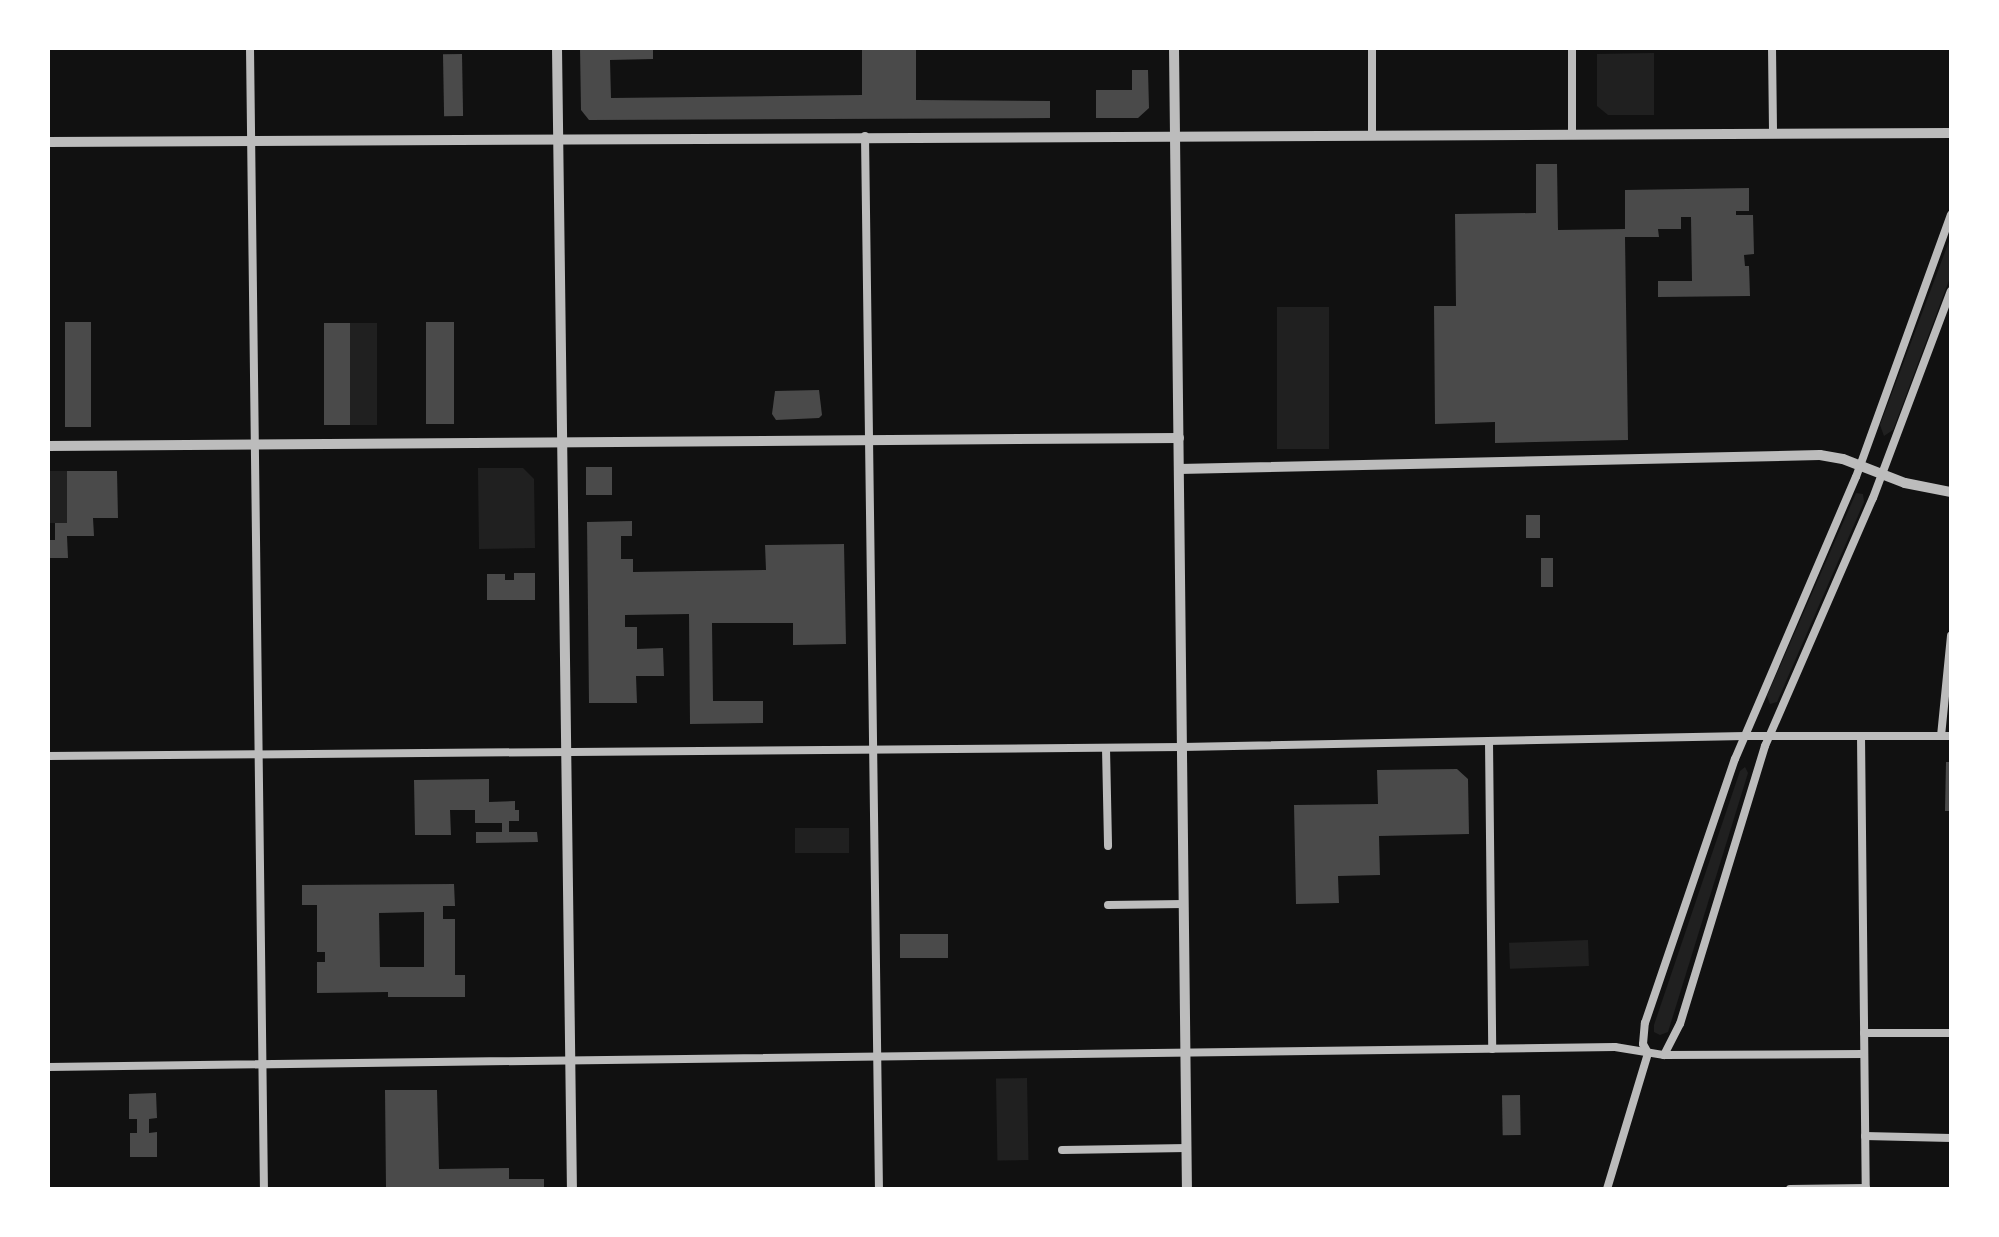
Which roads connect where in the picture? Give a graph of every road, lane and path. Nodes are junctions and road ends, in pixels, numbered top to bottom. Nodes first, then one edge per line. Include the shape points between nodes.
1 (250, 48) edge
2 (557, 48) edge
3 (1174, 48) edge
4 (1372, 48) edge
5 (1572, 48) edge
6 (1772, 48) edge
7 (1951, 133) edge
8 (1572, 134) junction
9 (1773, 134) junction
10 (1175, 135) junction
11 (1372, 135) junction
12 (865, 136) junction
13 (558, 138) junction
14 (251, 140) junction
15 (48, 142) edge
16 (1951, 215) edge
17 (1951, 291) edge
18 (1179, 438) junction
19 (869, 441) junction
20 (563, 443) junction
21 (255, 445) junction
22 (48, 446) edge
23 (1860, 465) junction
24 (1179, 469) junction
25 (1882, 474) junction
26 (1951, 492) edge
27 (1951, 635) edge
28 (1745, 736) junction
29 (1769, 736) junction
30 (1861, 736) junction
31 (1941, 736) junction
32 (1951, 736) edge
33 (1489, 741) junction
34 (1182, 747) junction
35 (1106, 748) junction
36 (873, 750) junction
37 (567, 753) junction
38 (259, 755) junction
39 (48, 756) edge
40 (1108, 846) dead end
41 (1184, 904) junction
42 (1108, 905) dead end
43 (1864, 1033) junction
44 (1951, 1033) edge
45 (1492, 1049) junction
46 (1186, 1052) junction
47 (1648, 1053) junction
48 (1864, 1054) junction
49 (1664, 1055) junction
50 (877, 1056) junction
51 (571, 1060) junction
52 (263, 1064) junction
53 (48, 1067) edge
54 (1865, 1136) junction
55 (1951, 1138) edge
56 (1187, 1148) junction
57 (1062, 1150) dead end
58 (264, 1189) edge
59 (572, 1189) edge
60 (879, 1189) edge
61 (1187, 1189) edge
62 (1607, 1189) edge
63 (1790, 1189) edge
64 (1866, 1189) edge

1 - 14 street
2 - 13 street
3 - 10 street
4 - 11 street
5 - 8 street
6 - 9 street
7 - 9 street
8 - 9 street
8 - 11 street
10 - 11 street
10 - 12 street
10 - 18 street
12 - 13 street
12 - 19 street
13 - 14 street
13 - 20 street
14 - 15 street
14 - 21 street
16 - 23 street
17 - 25 street
18 - 19 street
18 - 24 street
19 - 20 street
19 - 36 street
20 - 21 street
20 - 37 street
21 - 22 street
21 - 38 street
23 - 24 street via 1814,455
23 - 25 street
23 - 28 street
24 - 34 street
25 - 26 street
25 - 29 street
27 - 31 street
28 - 29 street
28 - 33 street
28 - 47 street via 1645,1023 1643,1044
29 - 30 street
29 - 49 street via 1680,1024
30 - 31 street
30 - 43 street
31 - 32 street
33 - 34 street
33 - 45 street
34 - 35 street
34 - 41 street
35 - 36 street
35 - 40 street
36 - 37 street
36 - 50 street
37 - 38 street
37 - 51 street
38 - 39 street
38 - 52 street
41 - 42 street
41 - 46 street
43 - 44 street
43 - 48 street
45 - 46 street
45 - 47 street via 1615,1047
46 - 50 street
46 - 56 street
47 - 49 street
47 - 62 street
48 - 49 street
48 - 54 street
50 - 51 street
50 - 60 street
51 - 52 street
51 - 59 street
52 - 53 street
52 - 58 street
54 - 55 street
54 - 64 street
56 - 57 street
56 - 61 street
63 - 64 street

